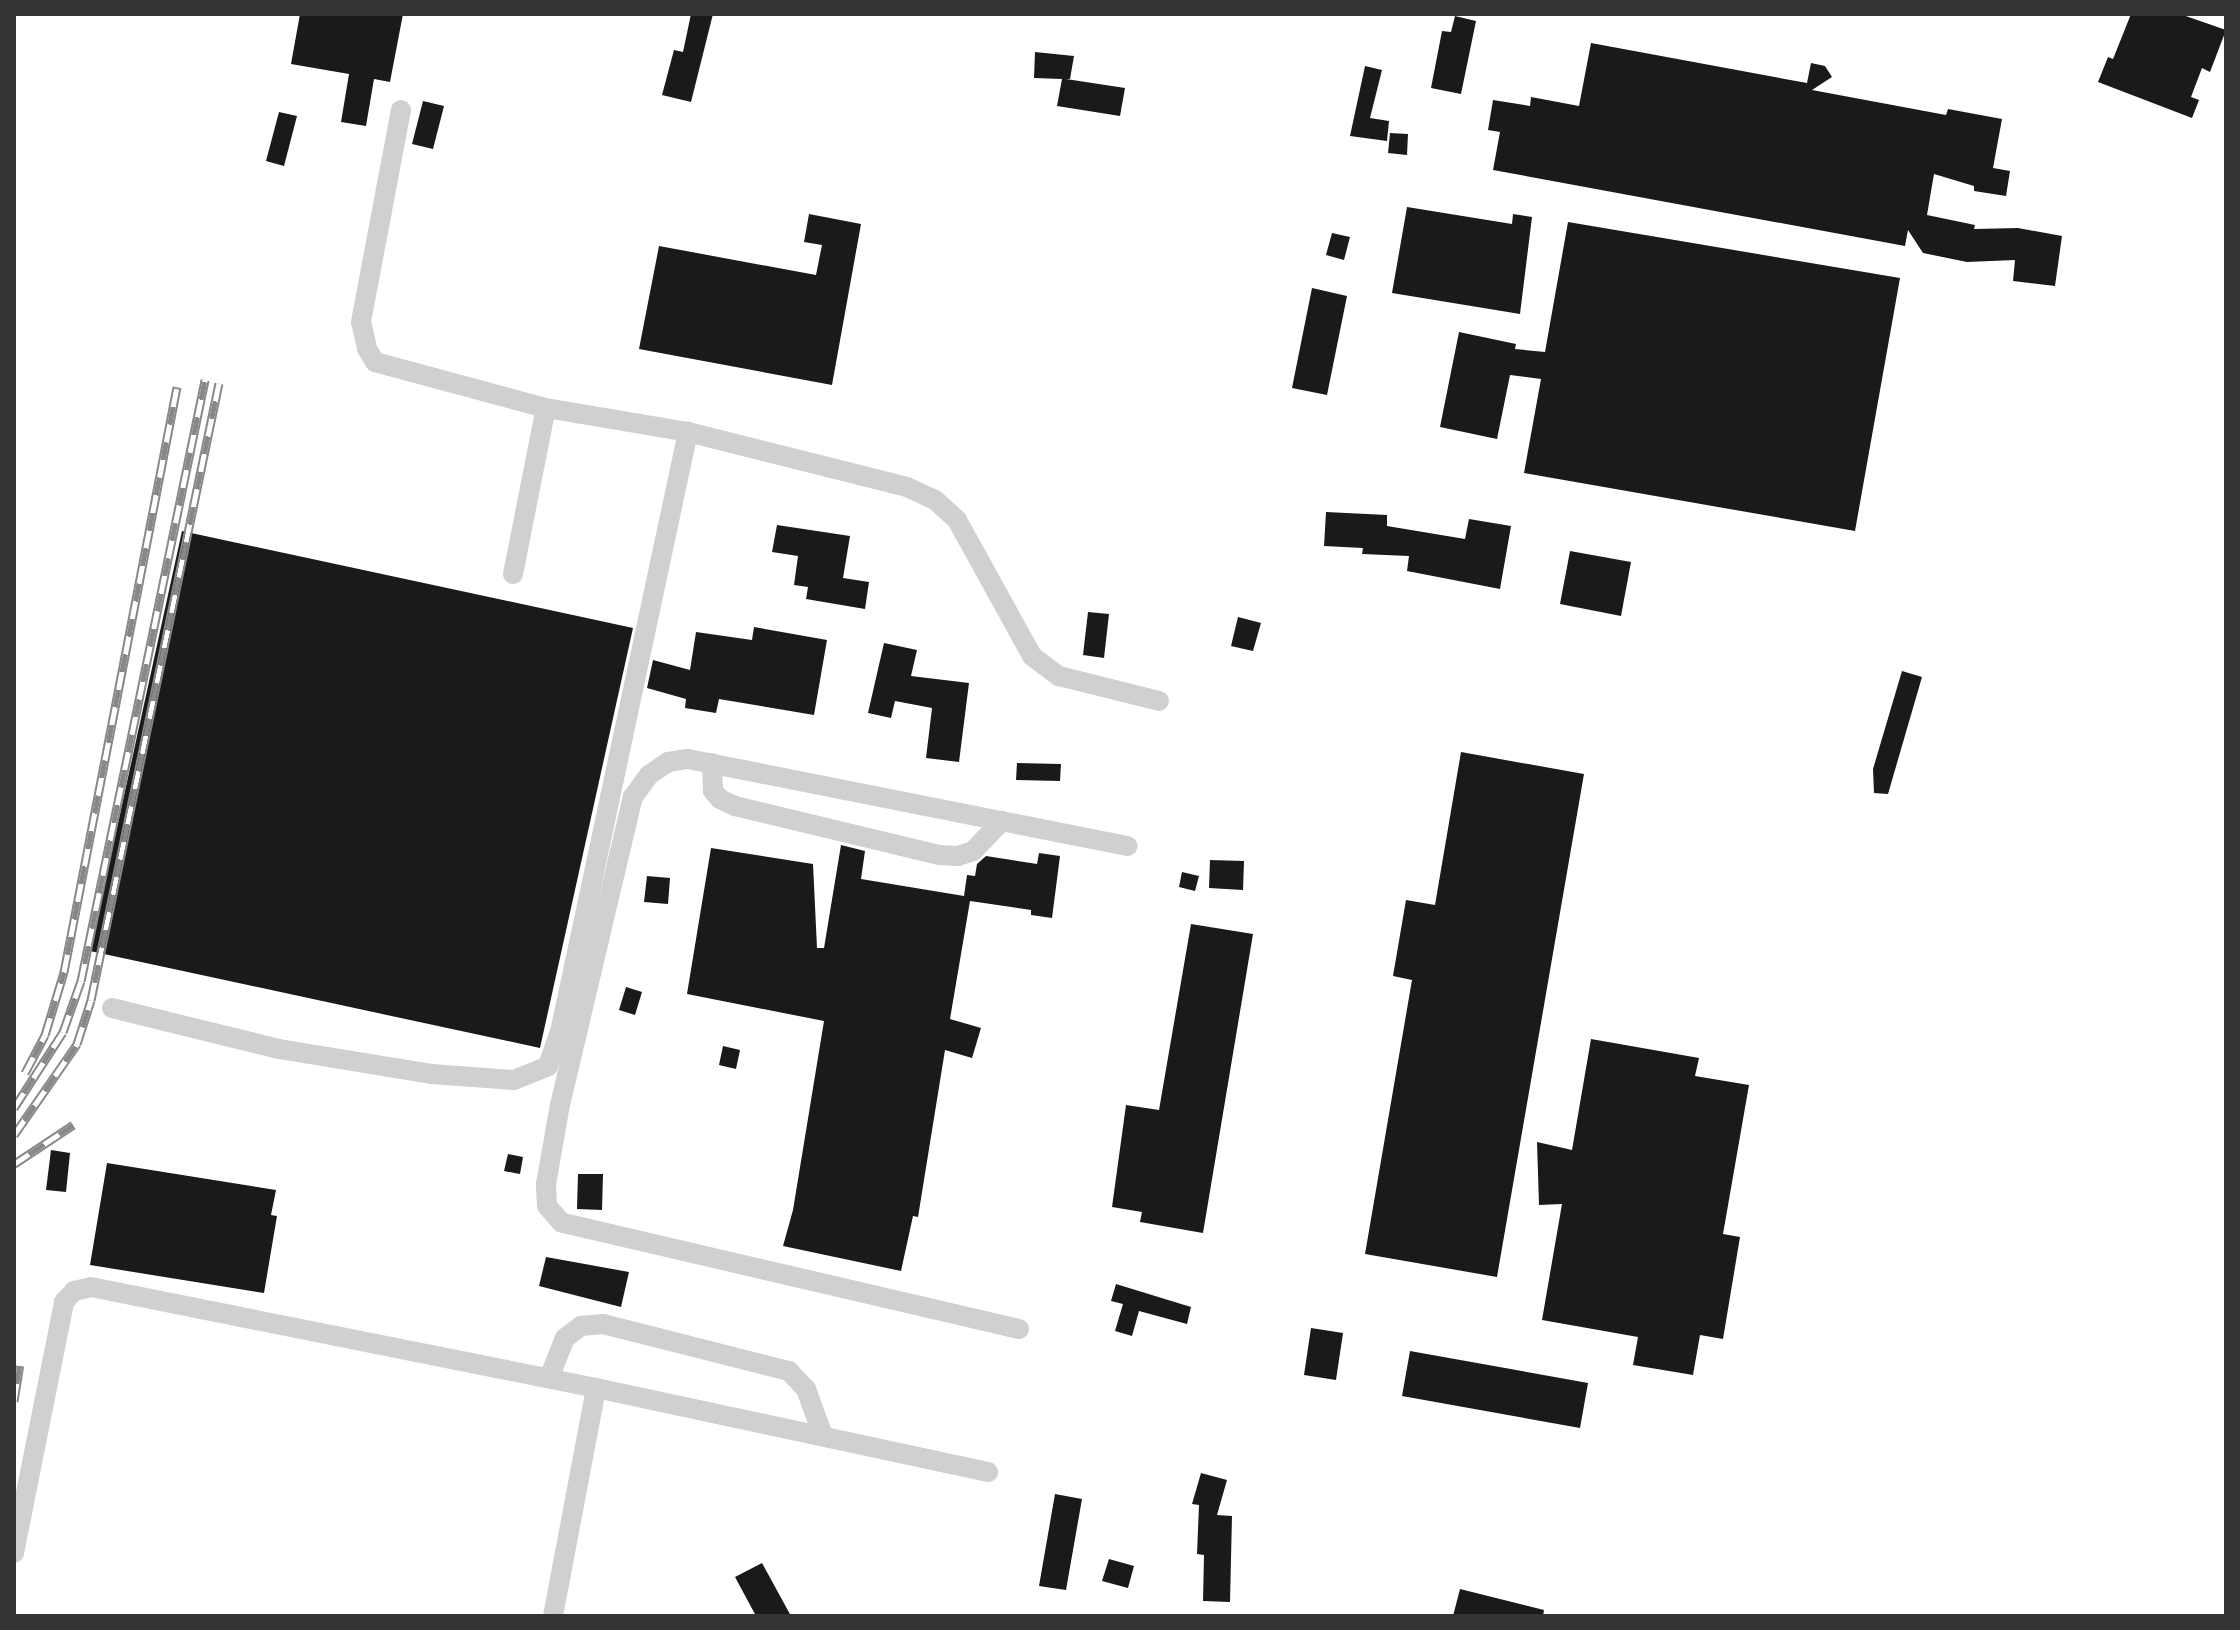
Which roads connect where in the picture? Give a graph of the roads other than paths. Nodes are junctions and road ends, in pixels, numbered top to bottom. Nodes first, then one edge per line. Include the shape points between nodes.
1 (401, 110) dead end
2 (546, 408) junction
3 (688, 432) junction
4 (513, 574) dead end
5 (1159, 701) dead end
6 (712, 763) junction
7 (1002, 821) junction
8 (1127, 846) dead end
9 (112, 1008) dead end
10 (1019, 1329) dead end
11 (549, 1378) junction
12 (596, 1388) junction
13 (823, 1436) junction
14 (988, 1472) dead end
15 (14, 1553) edge
16 (553, 1616) edge

1 - 2 lane via 361,322 367,349 375,362
2 - 3 lane
2 - 4 lane
3 - 5 lane via 907,487 935,500 957,520 1032,656 1059,676
3 - 9 lane via 560,1032 548,1066 514,1080 431,1074 279,1049
6 - 7 lane
6 - 7 lane via 713,791 735,806 939,855 973,851
6 - 10 lane via 668,762 649,775 633,797 560,1105 547,1206 561,1222
7 - 8 lane
11 - 12 lane
11 - 13 lane via 565,1338 581,1326 603,1324 789,1371 806,1389
11 - 15 lane via 91,1287 74,1291 64,1302 57,1330
12 - 13 lane
12 - 16 lane
13 - 14 lane

